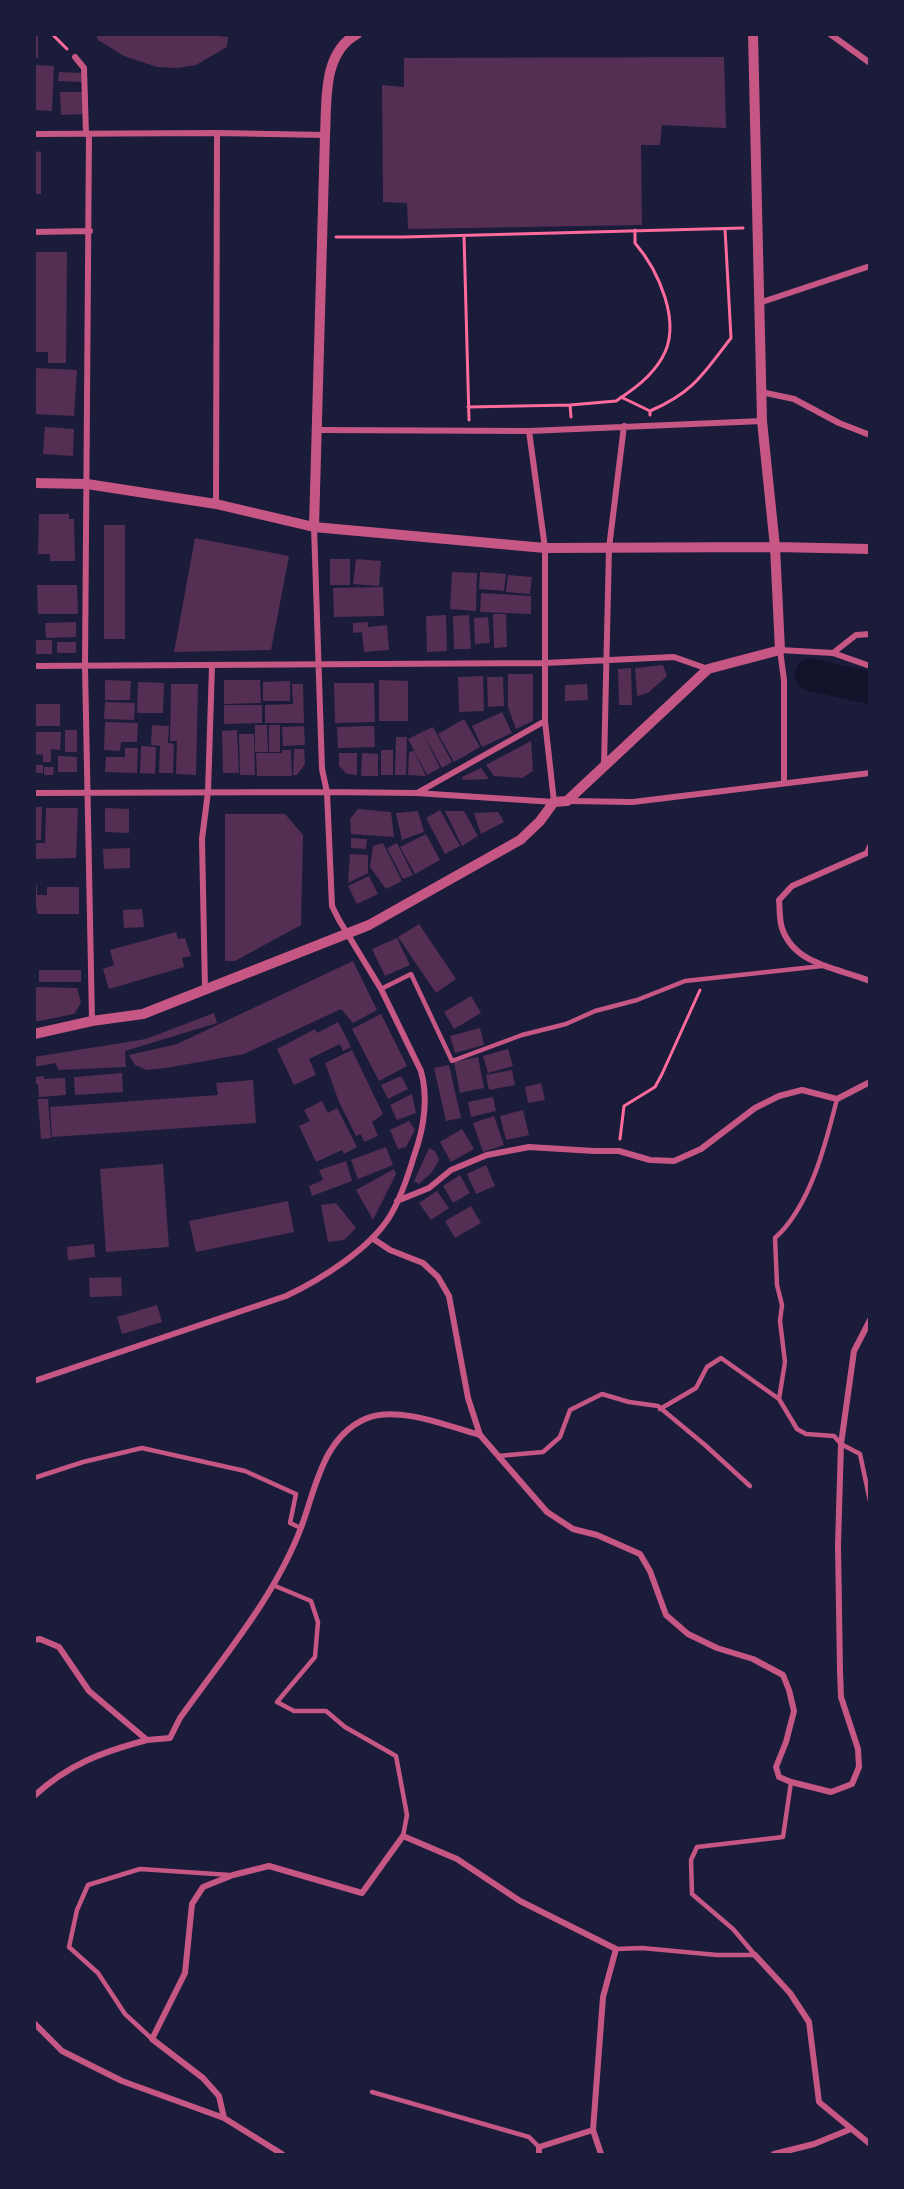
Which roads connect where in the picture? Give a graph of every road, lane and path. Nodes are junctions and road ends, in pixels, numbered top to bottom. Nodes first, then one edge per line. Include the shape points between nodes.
1 (52, 34) edge
2 (357, 34) edge
3 (753, 34) edge
4 (830, 34) edge
5 (75, 57) joint
6 (870, 63) edge
7 (217, 133) junction
8 (34, 134) edge
9 (88, 134) junction
10 (325, 135) junction
11 (756, 227) junction
12 (725, 228) junction
13 (635, 230) junction
14 (90, 231) junction
15 (34, 232) edge
16 (322, 236) junction
17 (464, 236) junction
18 (870, 266) edge
19 (759, 303) junction
20 (761, 392) junction
21 (621, 397) junction
22 (570, 405) junction
23 (468, 407) junction
24 (650, 411) junction
25 (762, 421) junction
26 (649, 425) junction
27 (624, 426) junction
28 (572, 429) junction
29 (317, 430) junction
30 (469, 431) junction
31 (529, 431) junction
32 (870, 435) edge
33 (34, 483) edge
34 (87, 484) junction
35 (216, 504) junction
36 (314, 527) junction
37 (775, 547) junction
38 (545, 548) junction
39 (609, 548) junction
40 (870, 549) edge
41 (870, 634) edge
42 (780, 650) junction
43 (833, 653) junction
44 (606, 661) junction
45 (545, 663) junction
46 (318, 665) junction
47 (34, 666) edge
48 (85, 666) junction
49 (212, 666) junction
50 (870, 666) edge
51 (708, 669) junction
52 (545, 722) junction
53 (604, 766) junction
54 (870, 773) edge
55 (784, 782) junction
56 (89, 791) junction
57 (208, 792) junction
58 (327, 792) junction
59 (34, 793) edge
60 (416, 793) junction
61 (567, 801) junction
62 (554, 802) junction
63 (870, 846) edge
64 (348, 933) junction
65 (824, 966) junction
66 (870, 981) edge
67 (701, 987) dead end
68 (381, 989) junction
69 (206, 990) junction
70 (92, 1021) junction
71 (34, 1034) edge
72 (870, 1082) edge
73 (837, 1099) junction
74 (619, 1151) junction
75 (397, 1201) junction
76 (372, 1238) junction
77 (870, 1320) edge
78 (34, 1381) edge
79 (779, 1399) junction
80 (660, 1409) junction
81 (480, 1435) junction
82 (841, 1444) junction
83 (497, 1456) junction
84 (34, 1478) edge
85 (750, 1486) dead end
86 (870, 1501) edge
87 (301, 1528) junction
88 (273, 1585) junction
89 (34, 1640) edge
90 (147, 1740) junction
91 (791, 1782) junction
92 (34, 1796) edge
93 (404, 1836) junction
94 (232, 1875) junction
95 (616, 1949) junction
96 (755, 1955) junction
97 (34, 2023) edge
98 (152, 2039) junction
99 (372, 2092) dead end
100 (225, 2118) junction
101 (851, 2129) junction
102 (593, 2130) junction
103 (870, 2144) edge
104 (539, 2146) junction
105 (282, 2154) edge
106 (539, 2154) edge
107 (601, 2154) edge
108 (774, 2154) edge

1 - 5 path
2 - 10 street via 338,52 329,71
3 - 11 street
4 - 6 street
5 - 9 street via 84,68
7 - 9 street
7 - 10 street
7 - 35 street
8 - 9 street
9 - 14 street
10 - 16 street
11 - 12 path
11 - 19 street
12 - 13 path
12 - 24 path via 731,338 693,386
13 - 17 path
13 - 21 path via 634,243 662,285 669,337 663,356 649,376
14 - 15 street
14 - 34 street
16 - 17 path
16 - 29 street
17 - 23 path
18 - 19 street
19 - 20 street
20 - 25 street
20 - 32 street via 794,399
21 - 22 path via 616,401
21 - 24 path
22 - 23 path
22 - 28 path
23 - 30 path
24 - 26 path
25 - 26 street
25 - 37 street
26 - 27 street
27 - 28 street
27 - 39 street
28 - 31 street
29 - 30 street
29 - 36 street
30 - 31 street
31 - 38 street
33 - 34 street
34 - 35 street
34 - 48 street
35 - 36 street
36 - 38 street
36 - 46 street
37 - 39 street
37 - 40 street
37 - 42 street
38 - 39 street
38 - 45 street
39 - 44 street
41 - 43 street via 856,636
42 - 43 street
42 - 51 street
42 - 55 street via 784,681
43 - 50 street
44 - 45 street
44 - 51 street via 674,657
44 - 53 street
45 - 46 street
45 - 52 street
46 - 49 street
46 - 58 street via 322,770
47 - 48 street
48 - 49 street
48 - 56 street
49 - 57 street
51 - 53 street
52 - 60 street
52 - 62 street
53 - 61 street
54 - 55 street
55 - 61 street via 633,802
56 - 57 street
56 - 59 street
56 - 70 street
57 - 58 street
57 - 69 street via 202,839
58 - 60 street
58 - 64 street via 332,906
60 - 62 street
61 - 62 street
62 - 64 street via 520,840
63 - 65 street via 867,853 792,886 779,900 782,928 792,946
64 - 68 street
64 - 69 street
65 - 66 street
65 - 68 lane via 685,981 452,1061 411,974
67 - 74 path via 655,1087 624,1106
68 - 75 street via 425,1085 421,1133
69 - 70 street via 143,1014
70 - 71 street
72 - 73 street
73 - 74 street via 802,1090 779,1095 701,1149 674,1161 650,1160
73 - 79 lane via 820,1164 784,1231 775,1238 785,1362
74 - 75 street via 529,1147 487,1155
75 - 76 street
76 - 78 street via 318,1281 286,1296
76 - 81 street via 423,1263 438,1276 449,1296 468,1398
77 - 82 street via 854,1351
79 - 80 lane via 721,1358 707,1367 696,1388
79 - 82 lane via 797,1429 806,1434 834,1436
80 - 83 lane via 602,1394 570,1410 560,1437 543,1452
80 - 85 lane
81 - 83 street
81 - 87 street via 403,1413 366,1419 343,1433 322,1464
82 - 86 lane via 860,1454
82 - 91 street via 841,1697 858,1749 859,1767 852,1784 831,1792
83 - 91 street via 547,1512 573,1529 640,1554 666,1615 688,1635 753,1659 783,1675 794,1711 776,1767 779,1777
84 - 87 lane via 142,1448 245,1471 296,1494 290,1523
87 - 88 street
88 - 90 street via 170,1738
88 - 93 lane via 310,1601 318,1622 315,1658 277,1702 294,1711 326,1711 345,1727 396,1756 407,1815
89 - 90 street via 60,1647 89,1691
90 - 92 street via 106,1751 54,1778
91 - 96 lane via 783,1837 697,1847 691,1860 692,1894 734,1929
93 - 94 street via 362,1893 270,1866
93 - 95 street via 457,1859 520,1901
94 - 98 street via 203,1887 192,1904 186,1973
94 - 98 lane via 140,1869 88,1885 77,1910 69,1947 98,1973 125,2014
95 - 96 lane
95 - 102 street via 603,1997
96 - 101 street via 790,1993 809,2022 819,2102
97 - 100 street via 72,2056 123,2081
98 - 100 street via 203,2078 219,2096
99 - 104 lane via 529,2137
100 - 105 street
101 - 103 street
101 - 108 street
102 - 104 street
102 - 107 street
104 - 106 street

